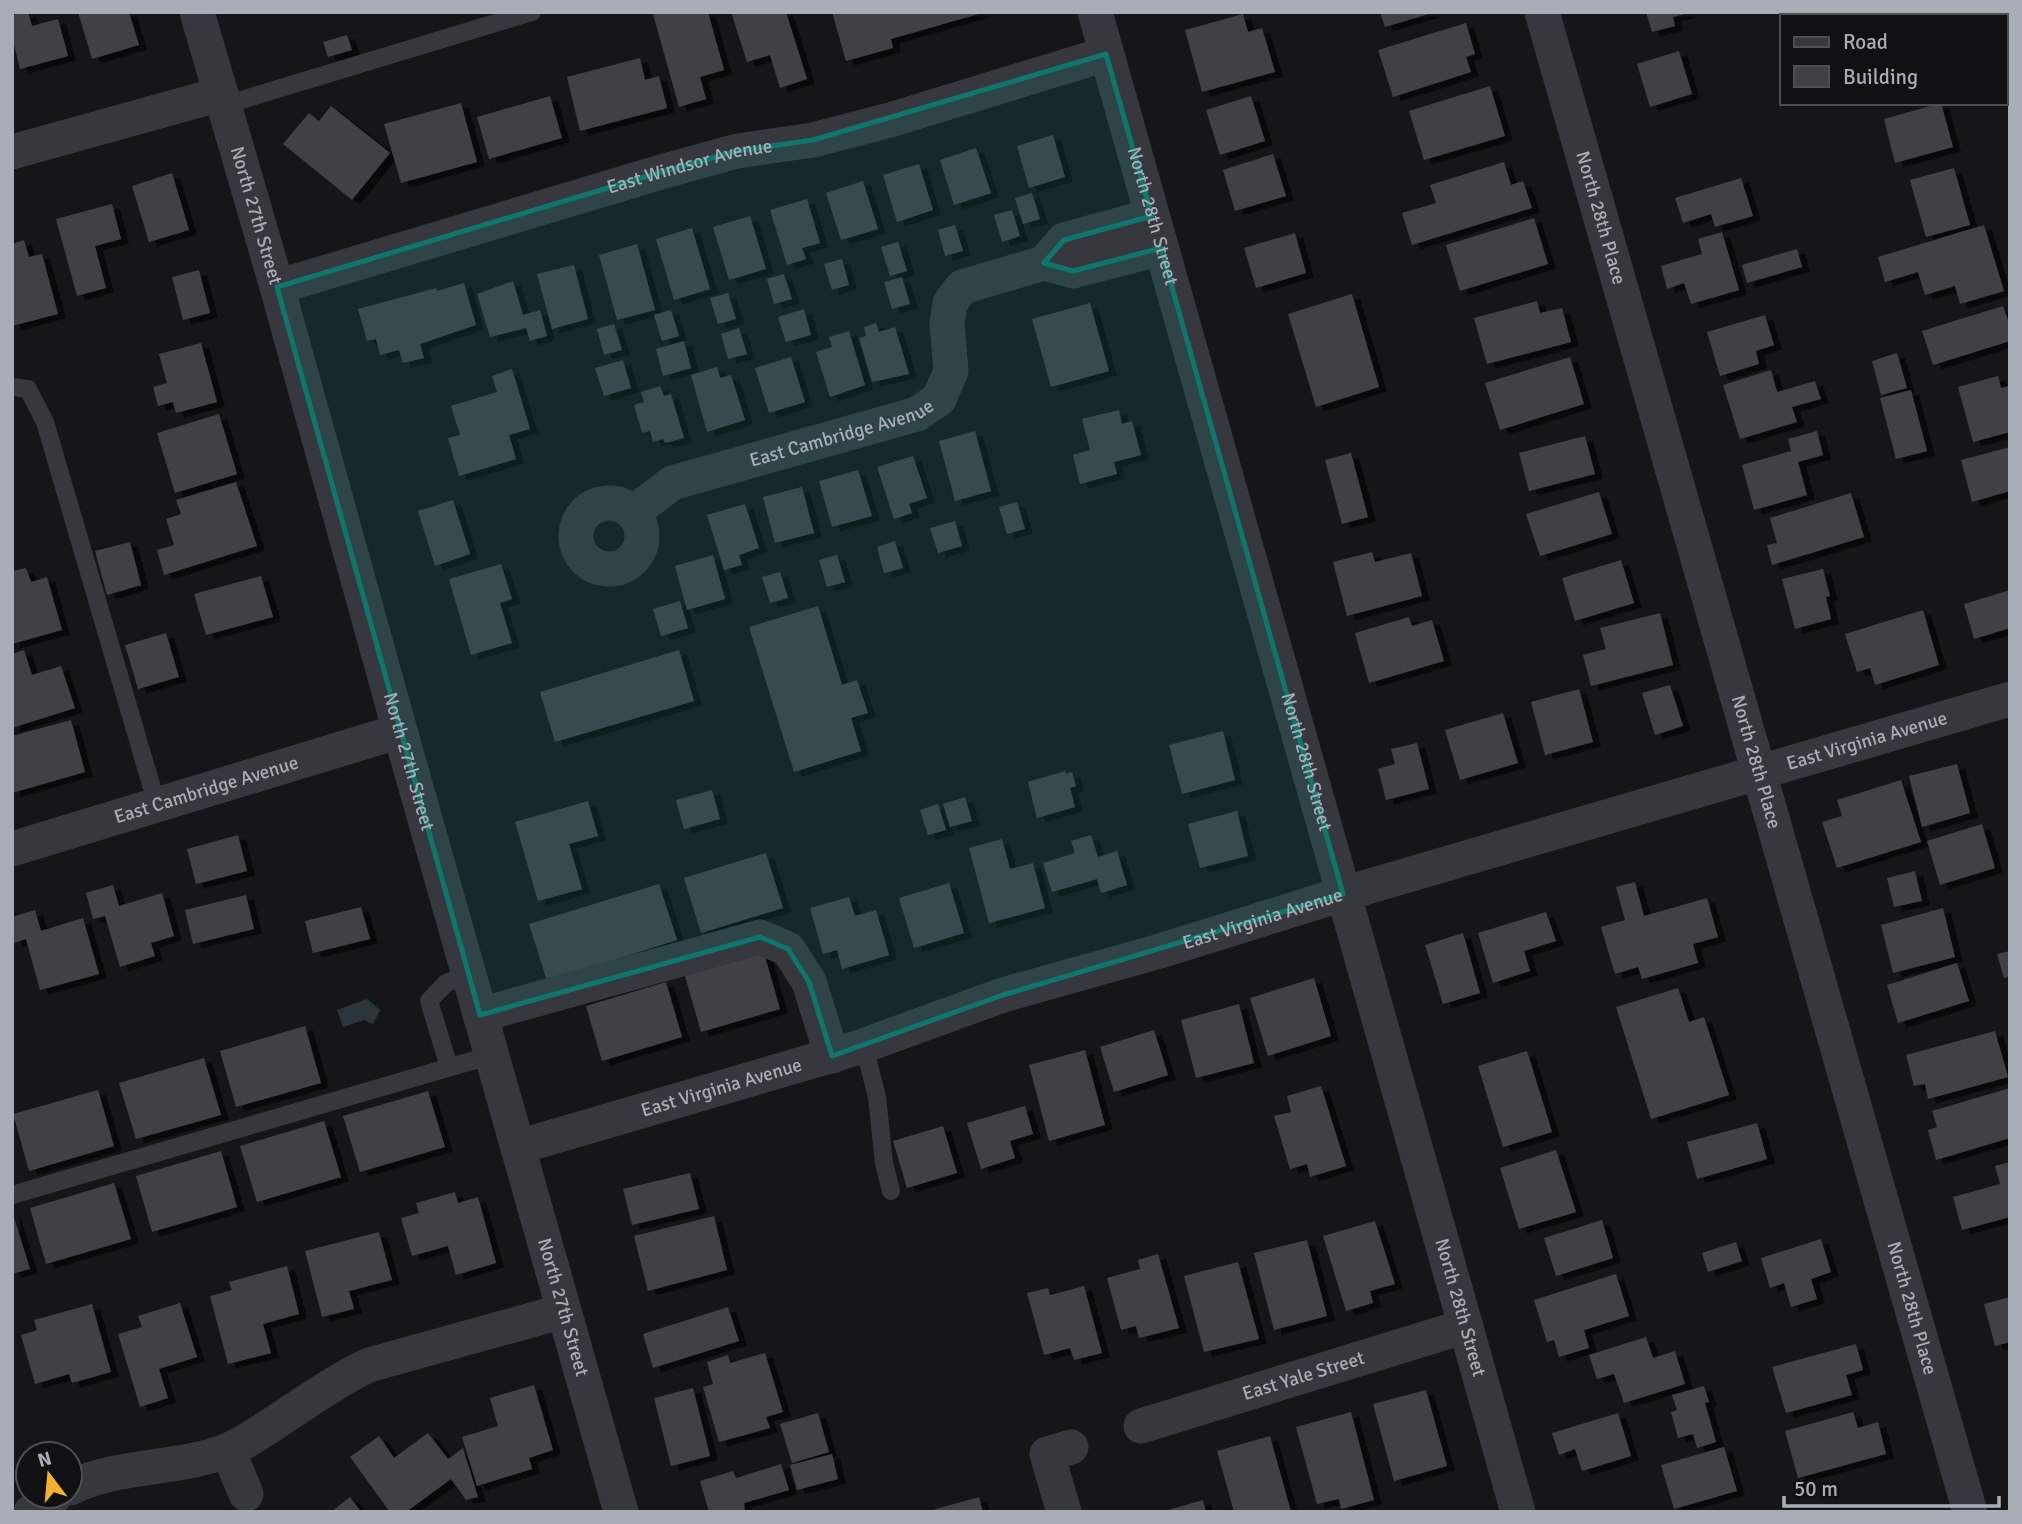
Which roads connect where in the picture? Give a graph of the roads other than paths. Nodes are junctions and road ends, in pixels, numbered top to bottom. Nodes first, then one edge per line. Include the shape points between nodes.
1 (197, 12) edge
2 (532, 12) edge
3 (1095, 12) edge
4 (1542, 12) edge
5 (1106, 54) junction
6 (223, 99) junction
7 (12, 152) edge
8 (1156, 232) junction
9 (277, 287) junction
10 (12, 387) edge
11 (633, 513) dead end
12 (2010, 699) edge
13 (400, 731) junction
14 (1758, 771) junction
15 (157, 805) junction
16 (12, 849) edge
17 (1343, 894) junction
18 (468, 973) junction
19 (481, 1015) junction
20 (848, 1051) junction
21 (492, 1055) junction
22 (449, 1067) junction
23 (518, 1146) junction
24 (891, 1191) dead end
25 (12, 1195) edge
26 (564, 1311) junction
27 (1466, 1326) junction
28 (1141, 1426) dead end
29 (1071, 1447) dead end
30 (228, 1450) junction
31 (84, 1481) edge
32 (246, 1494) dead end
33 (621, 1512) edge
34 (1064, 1512) edge
35 (1518, 1512) edge
36 (1970, 1512) edge

1 - 6 street, North 27th Street
2 - 6 lane
3 - 5 street, North 28th Street
4 - 14 street, North 28th Place
5 - 8 street, North 28th Street
5 - 9 street, East Windsor Avenue via 890,120 813,140 737,151 661,172
6 - 7 street
6 - 9 street, North 27th Street
8 - 11 street, East Cambridge Avenue via 1064,240 1044,263 962,287 950,303 947,323 951,371 939,399 917,414 672,483
8 - 17 street, North 28th Street
9 - 13 street, North 27th Street
10 - 15 lane via 28,389 45,422
12 - 14 street, East Virginia Avenue
13 - 15 street, East Cambridge Avenue
13 - 18 street, North 27th Street
14 - 17 street, East Virginia Avenue
14 - 36 street, North 28th Place
15 - 16 street, East Cambridge Avenue
17 - 20 street, East Virginia Avenue via 1003,995
17 - 27 street, North 28th Street
18 - 19 street, North 27th Street
18 - 22 lane via 445,984 429,1001
19 - 20 street via 760,937 788,949
19 - 21 street, North 27th Street
20 - 23 street, East Virginia Avenue
20 - 24 lane via 877,1097
21 - 22 lane
21 - 23 street, North 27th Street
22 - 25 lane
23 - 26 street, North 27th Street
26 - 30 street via 369,1365
26 - 33 street, North 27th Street
27 - 28 street, East Yale Street
27 - 35 street, North 28th Street
29 - 34 street via 1047,1454
30 - 31 street
30 - 32 street

